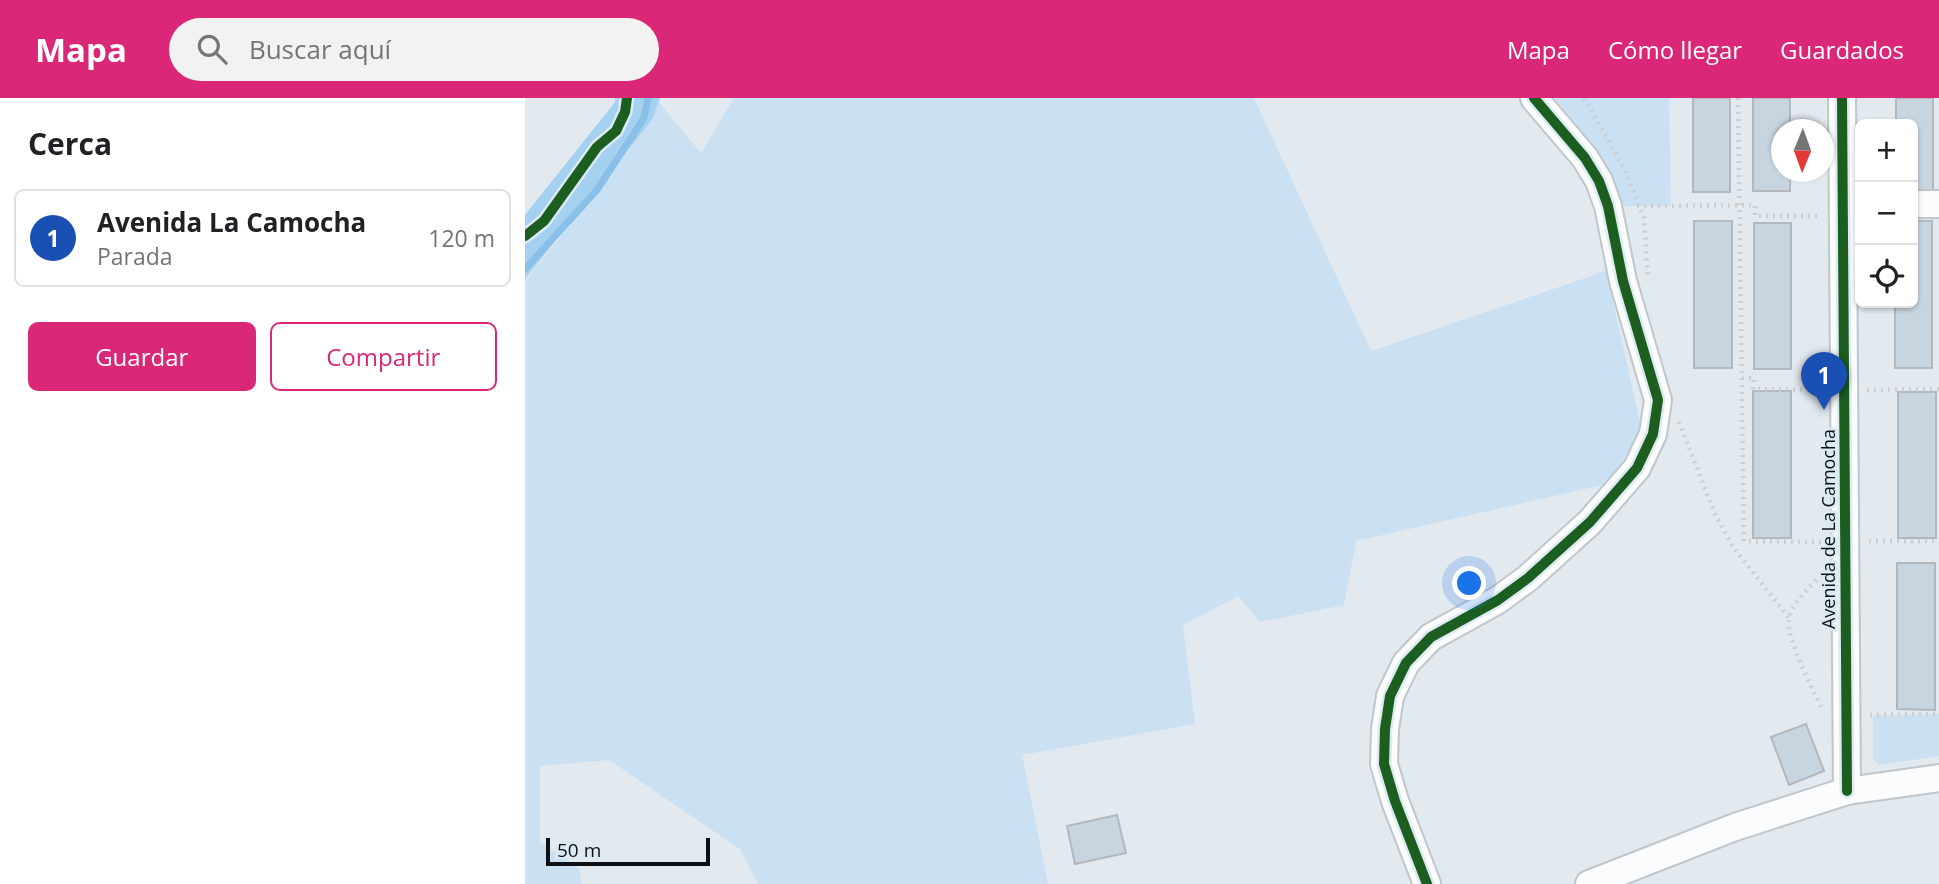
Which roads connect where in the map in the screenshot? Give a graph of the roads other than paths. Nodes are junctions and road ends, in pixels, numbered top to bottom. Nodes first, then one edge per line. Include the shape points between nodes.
1 (1534, 98) edge
2 (1842, 98) edge
3 (1918, 204) edge
4 (1939, 204) edge
5 (1842, 208) edge
6 (1939, 778) edge
7 (1847, 792) junction
8 (1427, 884) edge
9 (1589, 884) edge

1 - 8 street via 1599,181 1658,400 1653,434 1637,468 1590,522 1498,600 1431,637 1406,663 1390,696 1384,764
2 - 5 street, Avenida de La Camocha
3 - 4 street
5 - 7 street, Avenida de La Camocha
6 - 7 street
7 - 9 street via 1735,827

